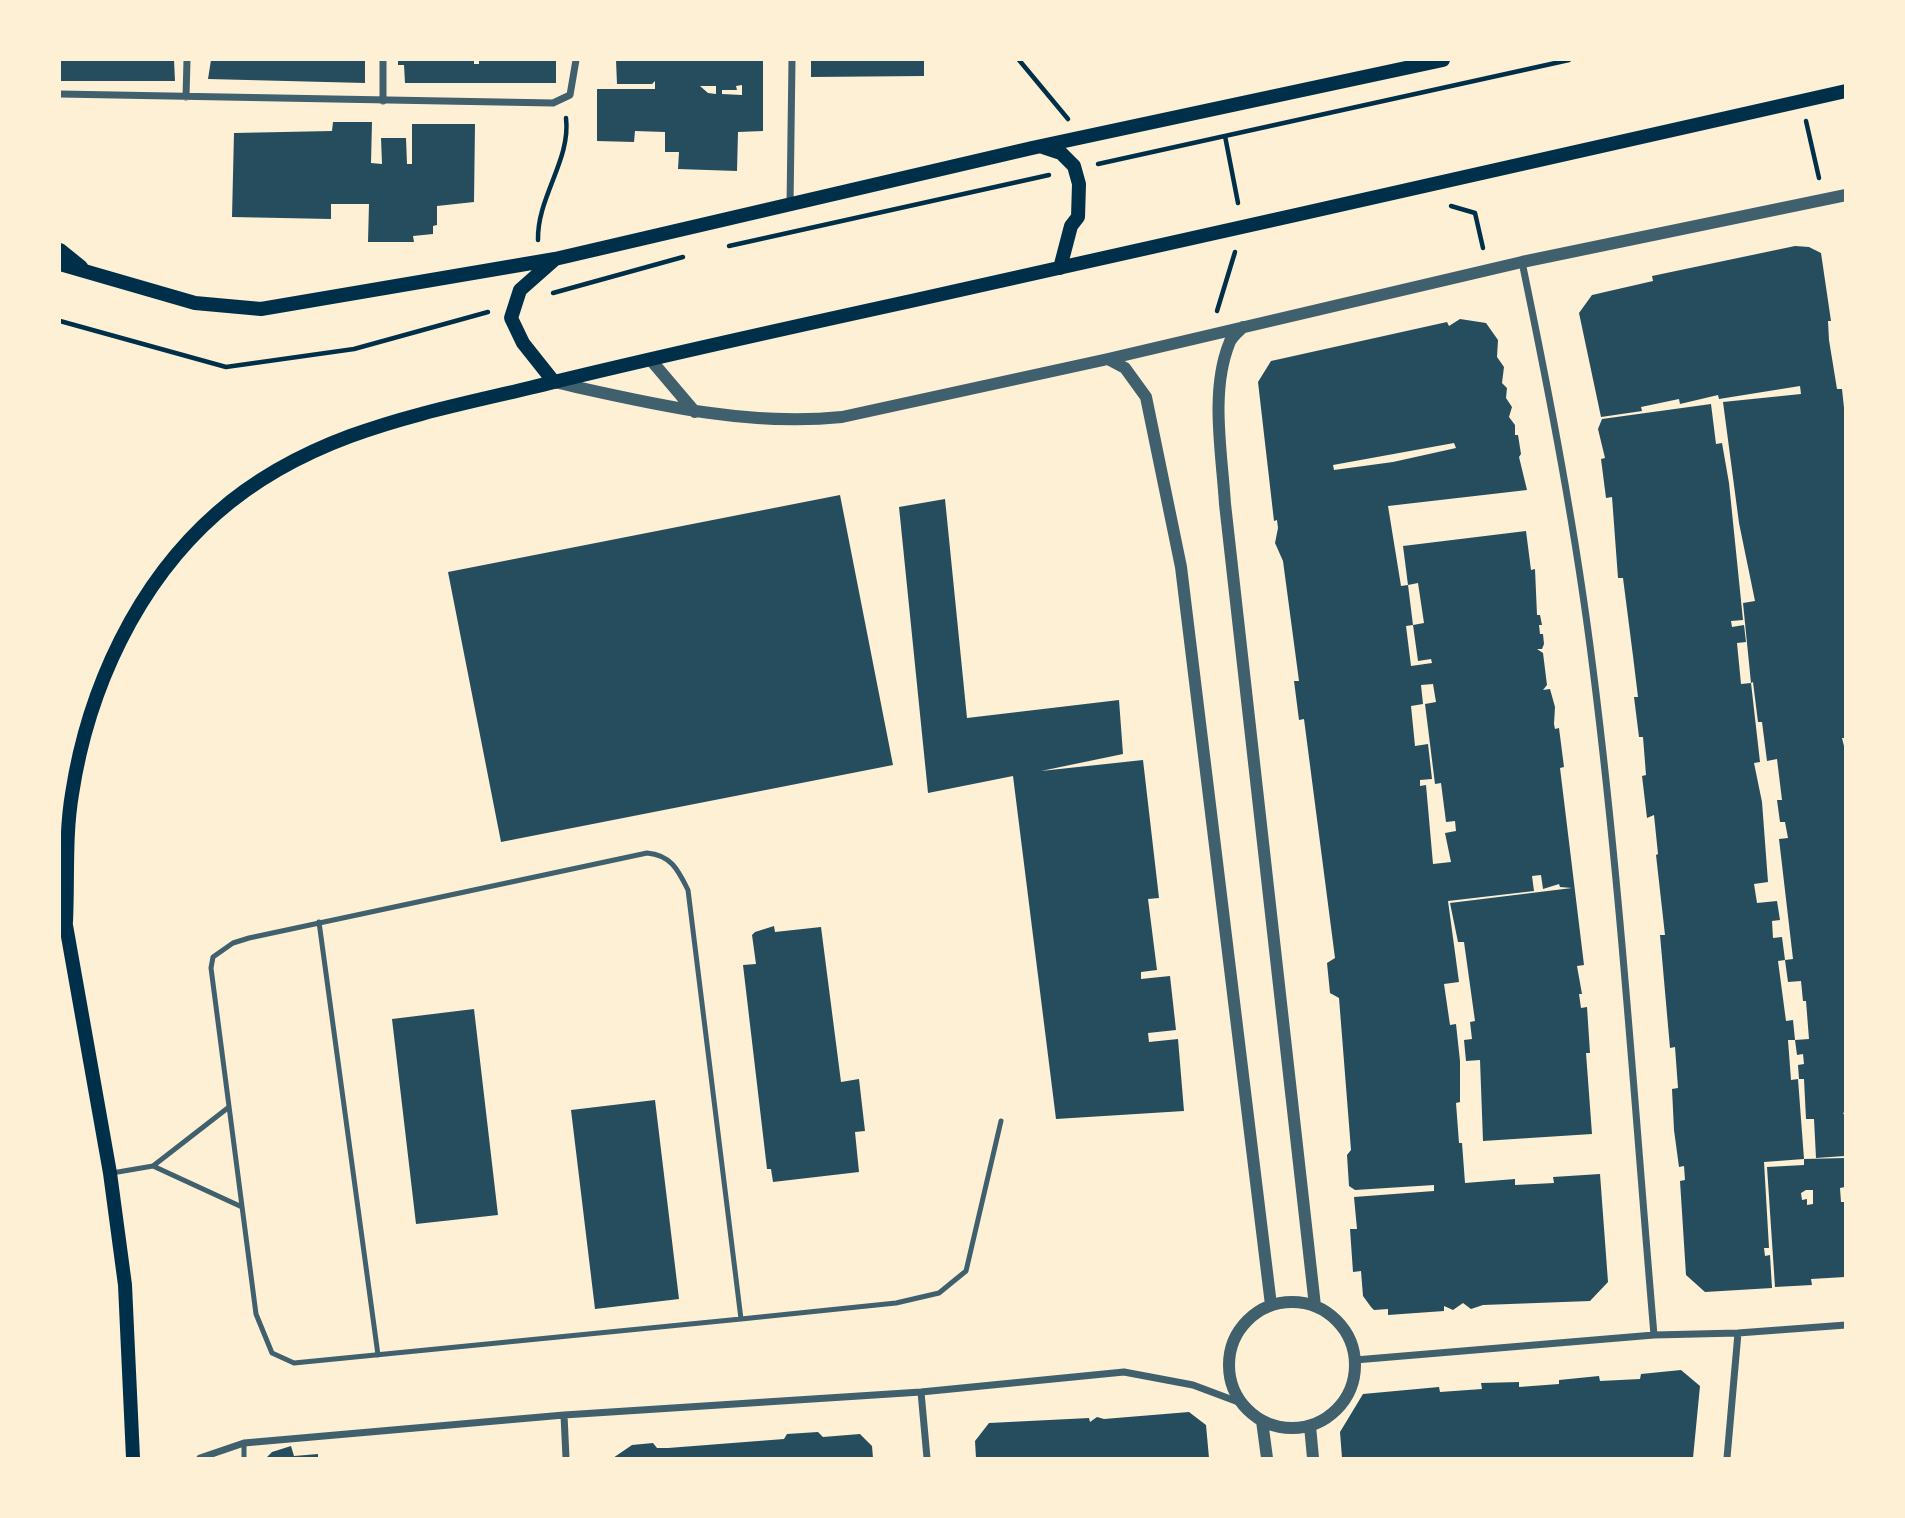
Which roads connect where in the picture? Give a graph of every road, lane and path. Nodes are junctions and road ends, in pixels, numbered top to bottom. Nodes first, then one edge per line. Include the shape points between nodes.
1 (187, 60) edge
2 (383, 60) edge
3 (576, 60) edge
4 (792, 60) edge
5 (1018, 60) edge
6 (1443, 60) edge
7 (1569, 60) edge
8 (1846, 92) edge
9 (60, 93) edge
10 (186, 97) junction
11 (564, 100) junction
12 (383, 101) junction
13 (1801, 101) junction
14 (1077, 139) junction
15 (1032, 148) junction
16 (1075, 169) junction
17 (1402, 191) junction
18 (1846, 194) edge
19 (1824, 199) junction
20 (790, 206) junction
21 (716, 249) dead end
22 (60, 250) edge
23 (689, 255) dead end
24 (555, 259) junction
25 (539, 262) junction
26 (1522, 262) junction
27 (60, 264) edge
28 (1060, 268) junction
29 (1487, 270) junction
30 (91, 274) junction
31 (515, 304) junction
32 (60, 321) edge
33 (1243, 327) junction
34 (650, 359) junction
35 (1108, 359) junction
36 (554, 382) junction
37 (696, 413) junction
38 (60, 896) edge
39 (66, 922) junction
40 (319, 922) junction
41 (229, 1107) junction
42 (1001, 1121) dead end
43 (153, 1166) junction
44 (110, 1173) junction
45 (242, 1207) junction
46 (1271, 1305) junction
47 (1315, 1306) junction
48 (741, 1319) junction
49 (1846, 1325) edge
50 (1738, 1333) junction
51 (1654, 1335) junction
52 (379, 1355) junction
53 (1355, 1360) junction
54 (921, 1392) junction
55 (1241, 1403) junction
56 (564, 1415) junction
57 (1262, 1421) junction
58 (1310, 1426) junction
59 (244, 1443) junction
60 (133, 1458) edge
61 (200, 1458) edge
62 (244, 1458) edge
63 (566, 1458) edge
64 (928, 1458) edge
65 (1267, 1458) edge
66 (1313, 1458) edge
67 (1727, 1458) edge

1 - 10 street
2 - 12 street
3 - 11 street via 570,95
4 - 20 street
5 - 14 path via 1065,111
6 - 14 main road
7 - 16 path
8 - 13 main road
9 - 10 street
10 - 12 street
11 - 12 street
11 - 25 path via 568,135 538,220
13 - 17 main road
13 - 19 path
14 - 15 main road
15 - 16 main road via 1049,147
15 - 20 main road
16 - 21 path
16 - 28 main road via 1081,202
17 - 28 main road
17 - 29 path via 1475,214
18 - 19 street
19 - 26 street
20 - 24 main road
22 - 30 main road
23 - 31 path
24 - 25 main road
24 - 31 main road via 520,290
25 - 30 main road via 247,310 195,303
26 - 29 street
26 - 51 street via 1559,440 1595,680
27 - 30 main road
28 - 34 main road
29 - 33 street
31 - 32 path via 354,349 226,367
31 - 36 main road via 511,318 523,343
33 - 35 street
33 - 47 street via 1230,341 1224,366 1220,408 1225,504
34 - 36 main road
34 - 37 street
35 - 37 street via 842,416 810,420
35 - 46 street via 1125,368 1146,397 1181,567
36 - 37 street
36 - 39 main road via 372,425 313,450 267,475 186,543 135,609 88,722 71,796
38 - 39 main road
39 - 44 main road
40 - 41 lane via 233,943 213,957
40 - 48 lane via 621,856 647,853 671,861 688,891
40 - 52 lane
41 - 43 lane
41 - 45 lane
42 - 48 lane via 966,1271 939,1293 896,1303
43 - 44 lane
43 - 45 lane
44 - 60 main road via 125,1285
45 - 52 lane via 256,1314 272,1353 294,1363
46 - 47 street via 1293,1301
46 - 55 street via 1251,1316 1236,1335 1229,1358 1231,1382
47 - 53 street via 1335,1319 1349,1338
48 - 52 lane
49 - 50 street
50 - 51 street
50 - 67 street
51 - 53 street
53 - 58 street via 1351,1389 1334,1412
54 - 55 street via 1124,1372 1193,1385
54 - 56 street
54 - 64 street
55 - 57 street
56 - 59 street
56 - 63 street
57 - 58 street via 1286,1428
57 - 65 street
58 - 66 street
59 - 61 street
59 - 62 lane

